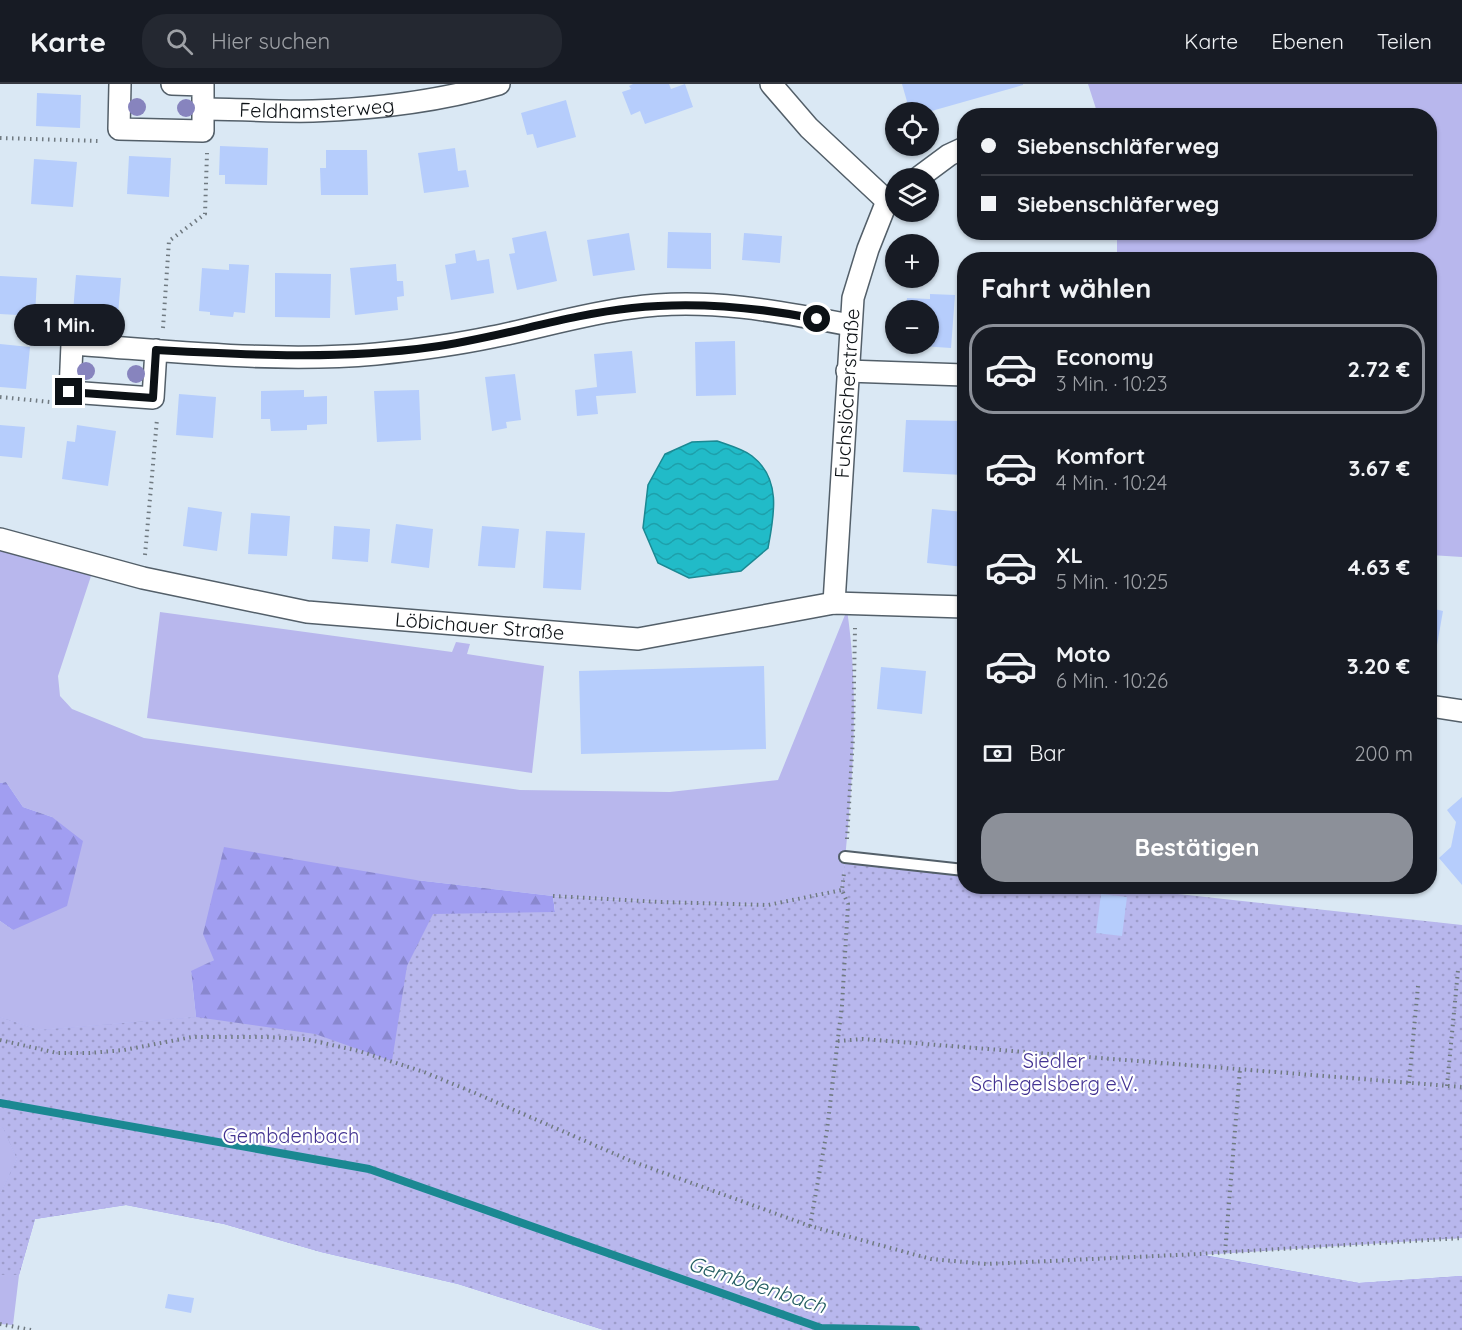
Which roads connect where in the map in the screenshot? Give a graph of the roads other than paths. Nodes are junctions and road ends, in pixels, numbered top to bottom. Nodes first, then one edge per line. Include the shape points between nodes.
1 (120, 84) edge
2 (172, 84) edge
3 (499, 84) edge
4 (771, 84) edge
5 (203, 109) junction
6 (957, 151) edge
7 (931, 168) edge
8 (885, 193) edge
9 (885, 211) edge
10 (850, 326) junction
11 (159, 350) junction
12 (847, 371) junction
13 (957, 375) edge
14 (0, 539) edge
15 (834, 603) junction
16 (957, 607) edge
17 (1437, 707) edge
18 (1462, 711) edge
19 (845, 857) road end
20 (957, 869) edge

1 - 5 street via 119,129 203,131
2 - 5 street via 203,85
3 - 5 street, Feldhamsterweg via 391,105 313,111
4 - 8 street via 809,128
6 - 7 street
9 - 10 street, Fuchslöcherstraße via 853,298
10 - 11 street via 732,305 681,304 631,308 493,337 374,354 238,356
10 - 12 street, Fuchslöcherstraße
11 - 11 street via 153,398 69,392 72,344
12 - 13 street
12 - 15 street, Fuchslöcherstraße
14 - 15 street, Löbichauer Straße via 143,578 306,612 638,639
15 - 16 street, Löbichauer Straße
17 - 18 street
19 - 20 lane

